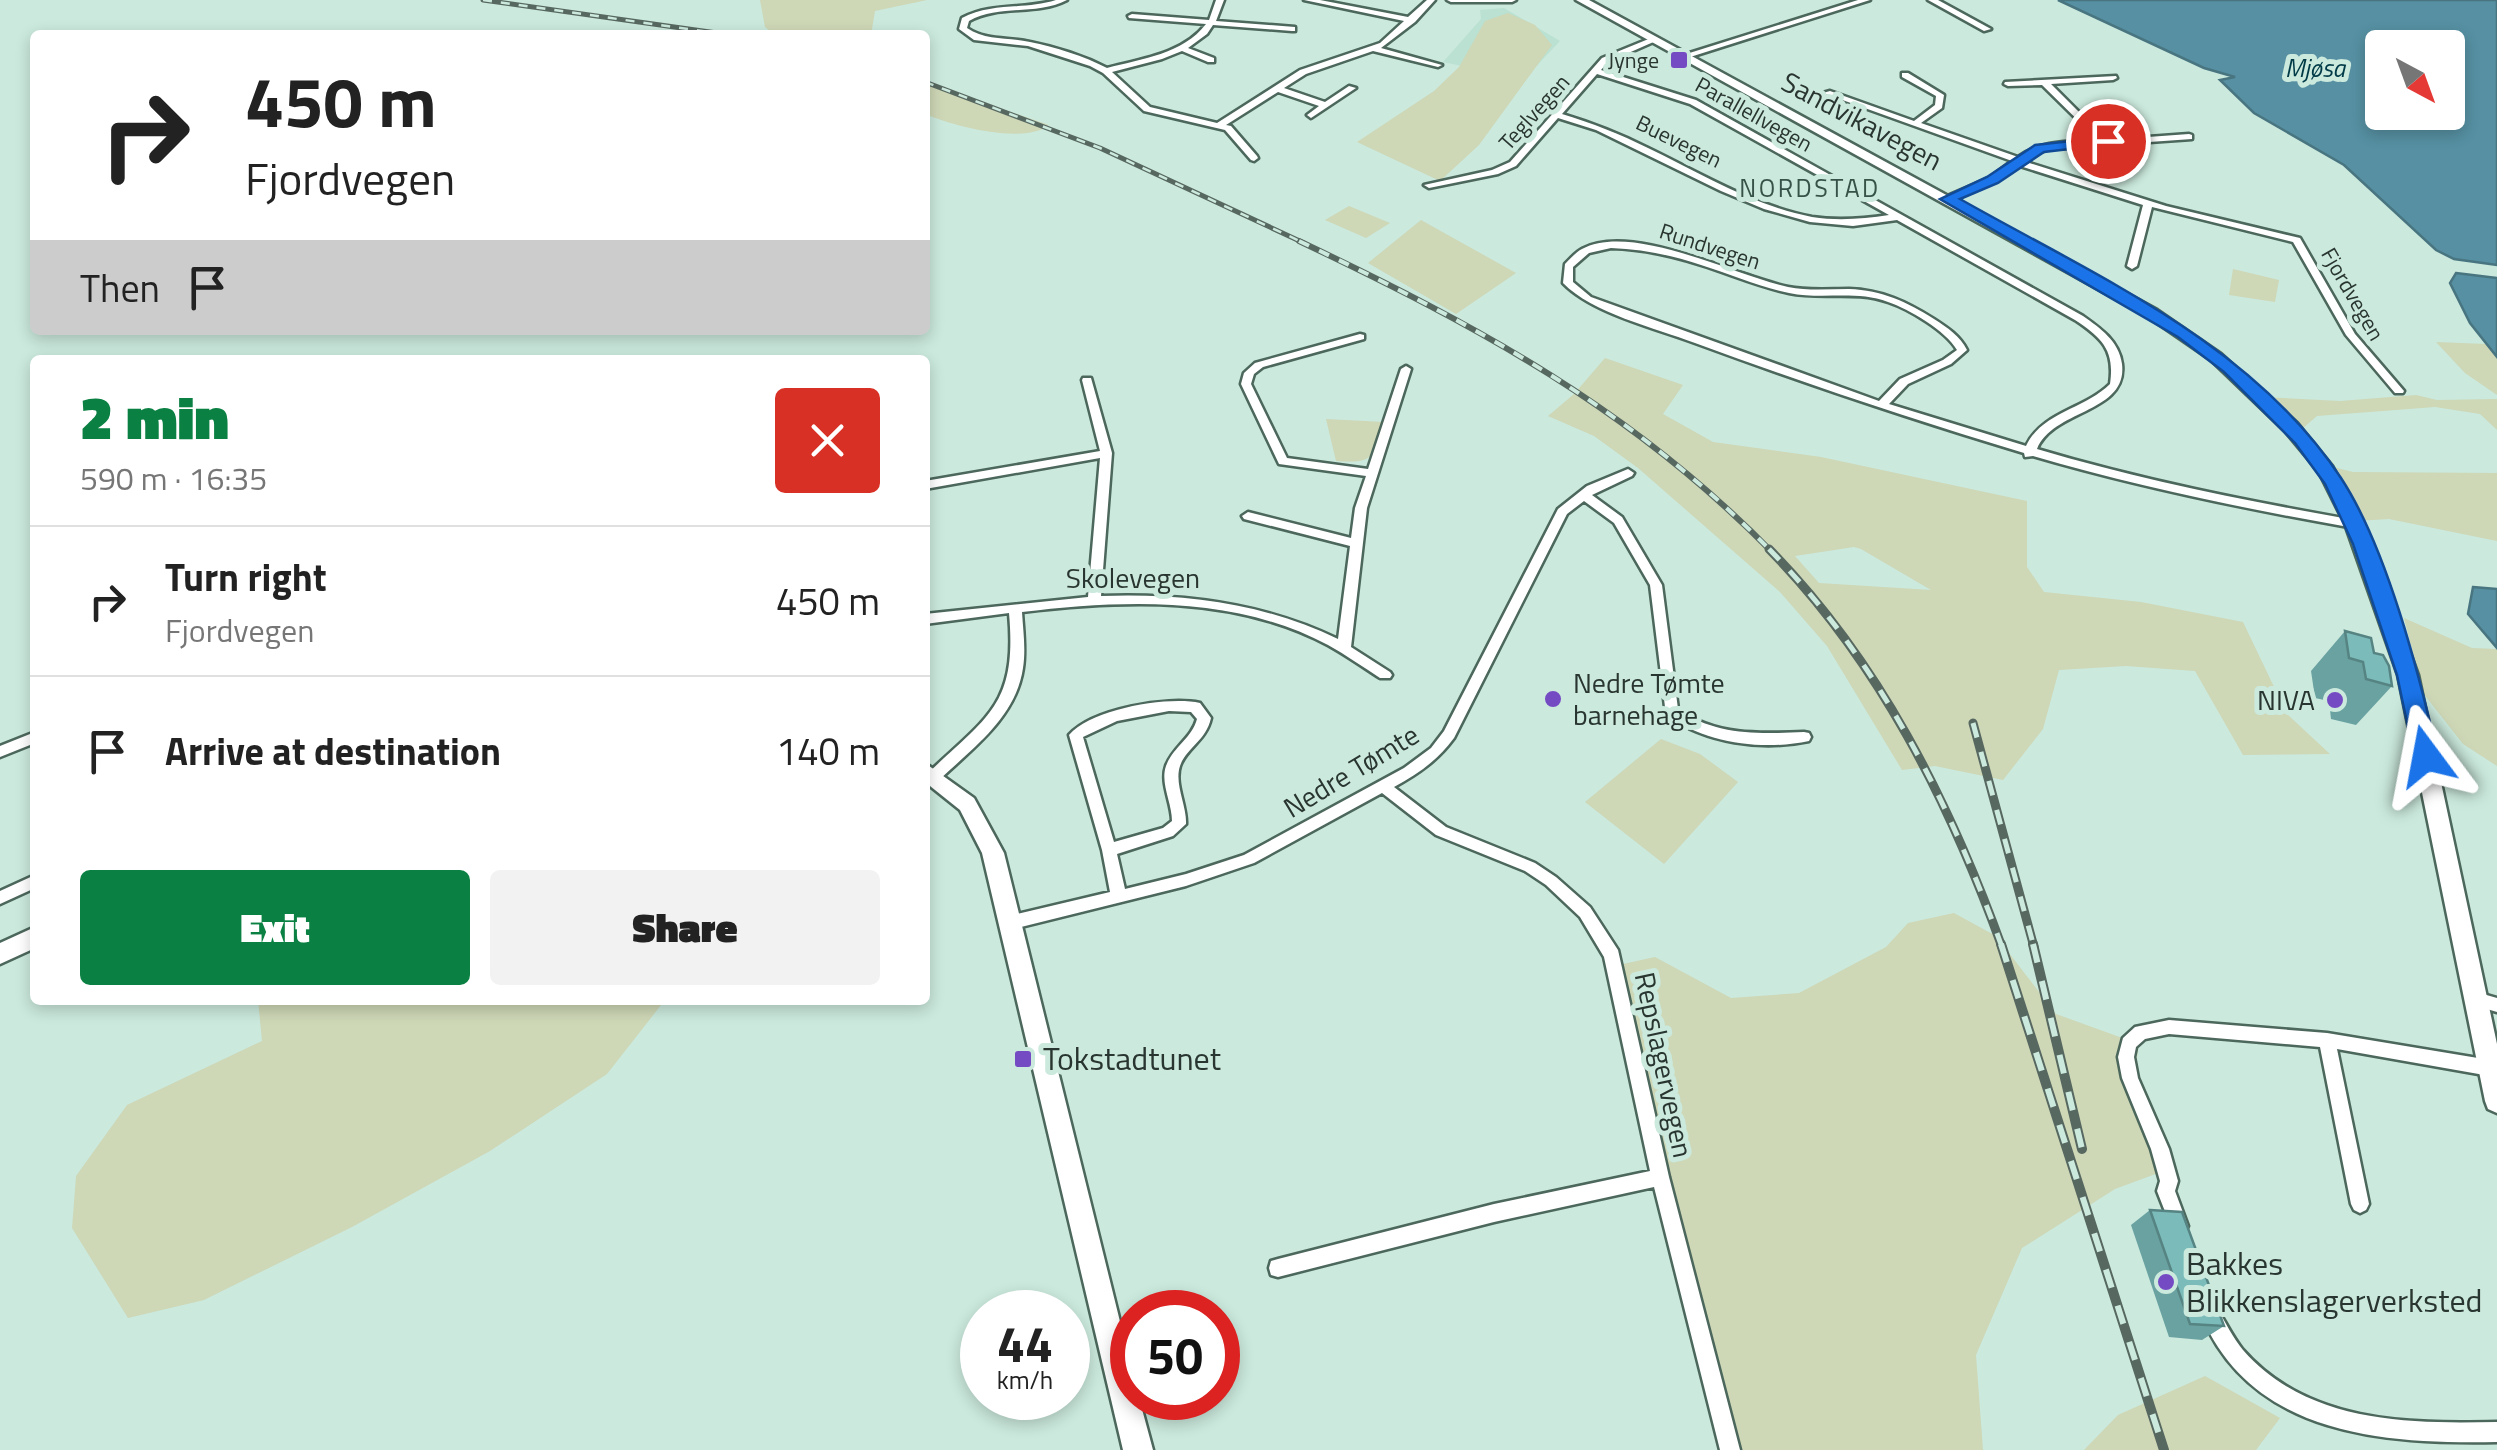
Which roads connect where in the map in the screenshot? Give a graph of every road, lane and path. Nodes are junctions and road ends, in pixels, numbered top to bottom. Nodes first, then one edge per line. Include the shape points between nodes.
1 (1062, 0) edge
2 (1220, 0) edge
3 (1431, 0) edge
4 (1451, 0) edge
5 (1512, 0) edge
6 (1581, 0) edge
7 (1866, 0) edge
8 (1932, 0) edge
9 (1303, 1) edge
10 (1132, 16) dead end
11 (1412, 20) junction
12 (1215, 22) junction
13 (1292, 29) dead end
14 (1987, 29) dead end
15 (1654, 40) junction
16 (1182, 48) junction
17 (1375, 50) junction
18 (1684, 56) junction
19 (1211, 60) dead end
20 (1438, 65) dead end
21 (1594, 70) junction
22 (1106, 71) junction
23 (1905, 75) dead end
24 (2113, 78) dead end
25 (2044, 83) junction
26 (2008, 84) dead end
27 (1276, 88) junction
28 (1352, 88) dead end
29 (1827, 93) dead end
30 (1324, 105) junction
31 (1311, 115) dead end
32 (1558, 115) junction
33 (1915, 124) junction
34 (1220, 125) junction
35 (2189, 136) dead end
36 (2104, 141) junction
37 (1254, 158) dead end
38 (2017, 161) junction
39 (1429, 185) dead end
40 (1948, 199) junction
41 (2148, 204) junction
42 (1897, 216) junction
43 (2132, 266) dead end
44 (1360, 337) dead end
45 (1406, 369) dead end
46 (1088, 380) dead end
47 (2399, 391) dead end
48 (1882, 405) junction
49 (1106, 452) junction
50 (2029, 454) junction
51 (1372, 473) junction
52 (1628, 473) dead end
53 (930, 484) edge
54 (1583, 494) junction
55 (1248, 516) dead end
56 (2354, 524) junction
57 (1356, 544) junction
58 (1094, 600) junction
59 (1014, 608) junction
60 (930, 618) edge
61 (1344, 646) junction
62 (1385, 675) dead end
63 (1804, 736) dead end
64 (30, 739) edge
65 (0, 752) edge
66 (930, 773) edge
67 (1384, 787) junction
68 (1109, 850) junction
69 (30, 884) edge
70 (1119, 897) junction
71 (0, 898) edge
72 (1009, 923) junction
73 (30, 940) edge
74 (0, 954) edge
75 (2476, 999) junction
76 (2497, 1006) edge
77 (2327, 1040) junction
78 (2490, 1068) junction
79 (2497, 1101) edge
80 (1660, 1177) junction
81 (2360, 1204) dead end
82 (2184, 1254) edge
83 (1278, 1268) dead end
84 (2202, 1299) edge
85 (2497, 1432) edge
86 (1138, 1450) edge
87 (1730, 1450) edge

1 - 22 street via 979,12 964,20 963,29 977,38 1064,52
2 - 12 street
3 - 11 street
4 - 5 street
6 - 15 main road, Sandvikavegen
7 - 18 street
8 - 14 street
9 - 11 street
10 - 12 street
11 - 17 street
12 - 13 street
12 - 16 street
15 - 18 main road, Sandvikavegen
15 - 21 street, Teglvegen
16 - 19 street
16 - 22 street
17 - 20 street
17 - 27 street via 1314,67
18 - 40 main road, Sandvikavegen
21 - 32 street, Teglvegen
21 - 42 street, Parallellvegen via 1692,102
22 - 34 street via 1154,112
23 - 33 street via 1940,96 1938,106
24 - 25 street
25 - 26 street
25 - 36 street
27 - 30 street
27 - 34 street
28 - 30 street
29 - 33 street, Fjordvegen
30 - 31 street
32 - 39 street, Teglvegen via 1504,169
32 - 42 street, Buevegen via 1607,129 1780,213 1834,222
33 - 38 street, Fjordvegen
34 - 37 street
35 - 36 street
36 - 38 street via 2048,146
38 - 40 street
38 - 41 street, Fjordvegen
40 - 56 main road, Sandvikavegen via 2121,294 2216,357 2309,448
41 - 43 street
41 - 47 street, Fjordvegen via 2297,240 2351,336
42 - 50 street, Parallellvegen via 2079,318 2114,350 2116,385 2104,398 2046,424
44 - 51 street via 1259,365 1246,384 1283,461
45 - 51 street
46 - 49 street
48 - 48 street, Rundvegen via 1587,300 1568,283 1568,266 1593,248 1636,245 1789,290 1892,300 1939,327 1962,350 1901,380
48 - 50 street, Rundvegen
49 - 53 street
49 - 58 street
50 - 56 street, Rundvegen
51 - 57 street
52 - 54 street, Nedre Tømte
54 - 63 street via 1618,520 1656,585 1671,712 1710,732 1748,739
54 - 67 street, Nedre Tømte via 1558,518 1444,743
55 - 57 street
56 - 75 main road, Sandvikavegen via 2408,675
57 - 61 street
58 - 59 street, Skolevegen
58 - 61 street, Skolevegen via 1224,604 1286,620
59 - 60 street, Skolevegen
59 - 66 street via 1018,668 1006,704
61 - 62 street, Skolevegen
64 - 65 street
66 - 72 main road via 967,804 982,827
67 - 70 street, Nedre Tømte via 1248,860
67 - 80 street, Repslagervegen via 1441,830 1530,867 1586,912 1616,967
68 - 68 street via 1179,824 1171,774 1203,727 1195,708 1121,716 1076,736
68 - 70 street
69 - 71 street
70 - 72 street, Nedre Tømte
72 - 86 main road
73 - 74 main road
75 - 76 street
75 - 78 main road, Sandvikavegen
77 - 78 street
77 - 81 street
77 - 82 street via 2170,1027 2140,1032 2129,1043 2130,1078 2160,1150
78 - 79 main road, Sandvikavegen
80 - 83 street, Repslagervegen
80 - 87 street, Repslagervegen
84 - 85 street via 2226,1346 2258,1379 2315,1412 2389,1432

